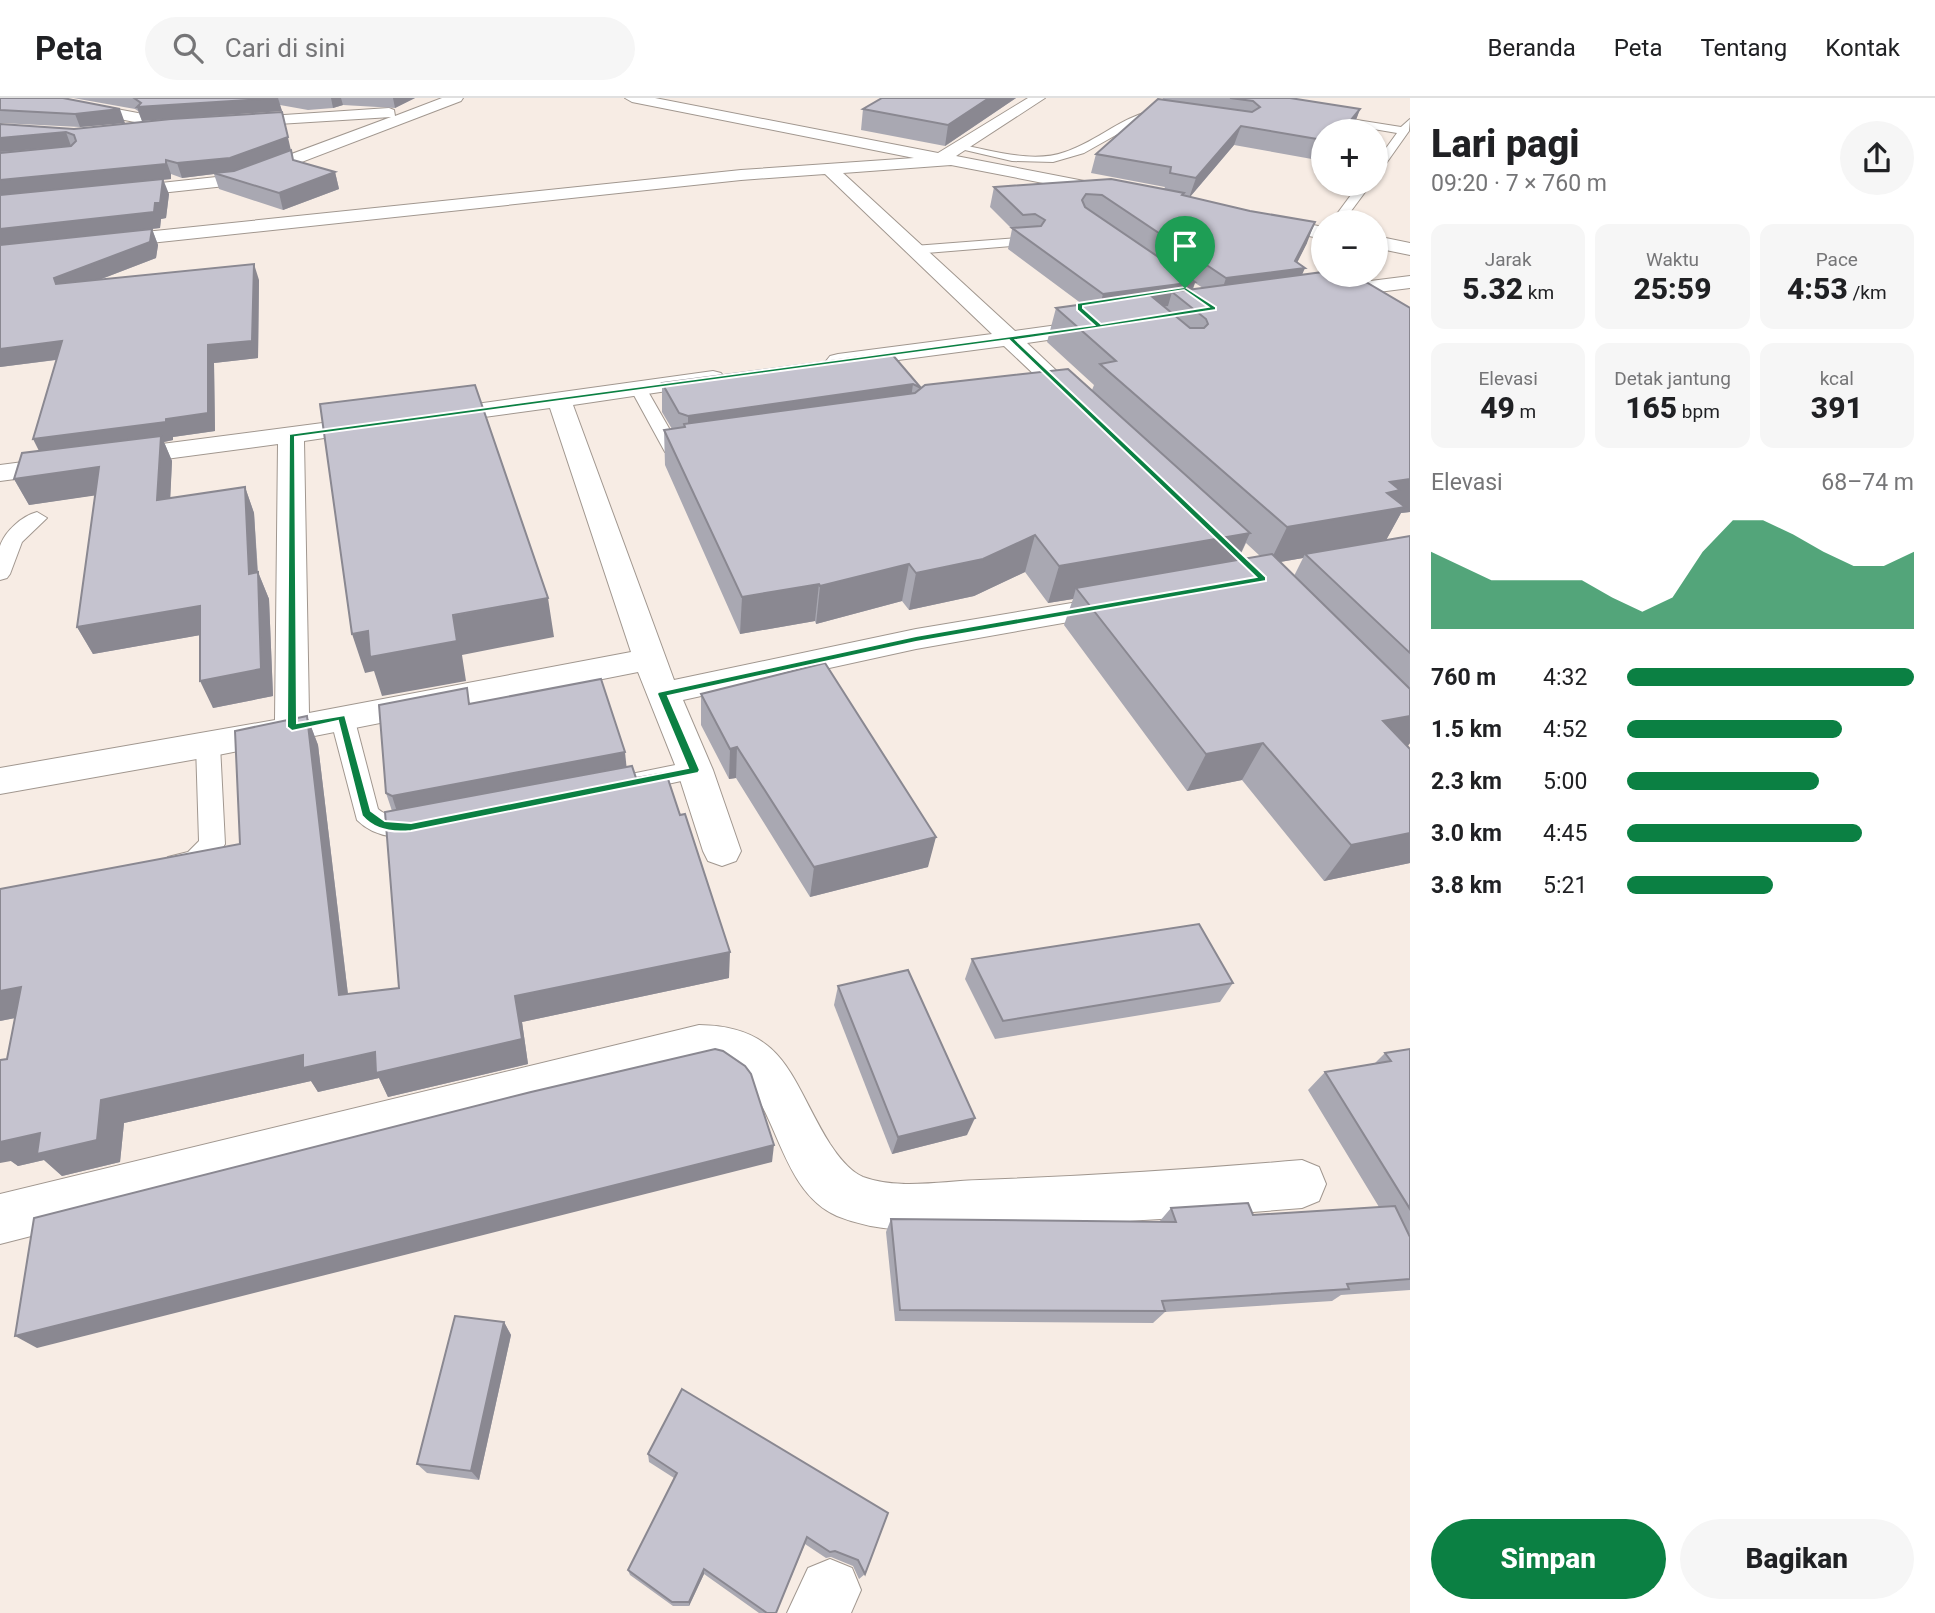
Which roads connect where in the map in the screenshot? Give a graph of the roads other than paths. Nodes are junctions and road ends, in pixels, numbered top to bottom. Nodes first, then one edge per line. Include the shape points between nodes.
1 (34, 98) edge
2 (437, 98) edge
3 (456, 98) edge
4 (632, 98) edge
5 (350, 101) edge
6 (1003, 102) dead end
7 (1033, 102) edge
8 (325, 115) junction
9 (1191, 116) edge
10 (1311, 116) edge
11 (216, 123) edge
12 (849, 123) dead end
13 (1407, 127) edge
14 (371, 130) junction
15 (121, 131) edge
16 (316, 134) dead end
17 (825, 135) junction
18 (801, 147) dead end
19 (1388, 153) edge
20 (951, 155) junction
21 (777, 158) dead end
22 (831, 171) junction
23 (741, 175) junction
24 (92, 195) edge
25 (1132, 195) edge
26 (189, 198) junction
27 (1241, 216) edge
28 (1311, 231) edge
29 (176, 236) junction
30 (1031, 240) edge
31 (1388, 245) edge
32 (1410, 249) edge
33 (915, 250) junction
34 (0, 253) edge
35 (1390, 280) edge
36 (1308, 295) edge
37 (1410, 297) edge
38 (1080, 309) edge
39 (1127, 321) edge
40 (1100, 326) junction
41 (1011, 338) junction
42 (817, 364) edge
43 (734, 375) edge
44 (638, 388) junction
45 (560, 401) junction
46 (1101, 425) edge
47 (291, 435) junction
48 (707, 451) edge
49 (0, 473) edge
50 (37, 518) dead end
51 (0, 574) edge
52 (1143, 600) edge
53 (649, 659) junction
54 (662, 694) junction
55 (342, 717) junction
56 (292, 727) junction
57 (208, 745) junction
58 (695, 770) junction
59 (0, 781) edge
60 (614, 787) edge
61 (452, 819) edge
62 (722, 851) dead end
63 (157, 868) edge
64 (1302, 1184) dead end
65 (0, 1219) edge

1 - 15 street via 182,125
2 - 8 street via 398,112
3 - 14 street
4 - 17 street
5 - 8 street
6 - 7 street
7 - 20 street
8 - 11 street
9 - 20 lane via 1144,113 1064,157
10 - 13 lane
12 - 17 street
13 - 19 lane
14 - 16 street
14 - 26 street
17 - 18 street
17 - 20 street
20 - 22 street
20 - 25 street
21 - 23 street
22 - 23 street
22 - 33 street
23 - 29 street
24 - 26 street
26 - 29 street
27 - 28 street
29 - 34 street
30 - 33 lane
31 - 32 street
33 - 41 street
35 - 36 street
35 - 37 street
38 - 40 street
39 - 40 street
40 - 41 street
41 - 42 street
41 - 46 street
43 - 44 street
44 - 45 street
44 - 48 lane via 671,448 687,453
45 - 47 street
45 - 53 street
47 - 49 street
47 - 56 street
50 - 51 lane via 18,531
52 - 54 street via 916,639
53 - 54 street
53 - 55 street
54 - 58 street
55 - 56 street
55 - 61 lane via 366,813 372,820 397,828
56 - 57 street
57 - 59 street
57 - 63 lane via 212,844 196,860
58 - 60 lane
58 - 62 street
64 - 65 street via 1097,1201 911,1206 850,1196 828,1182 750,1056 740,1050 699,1045

